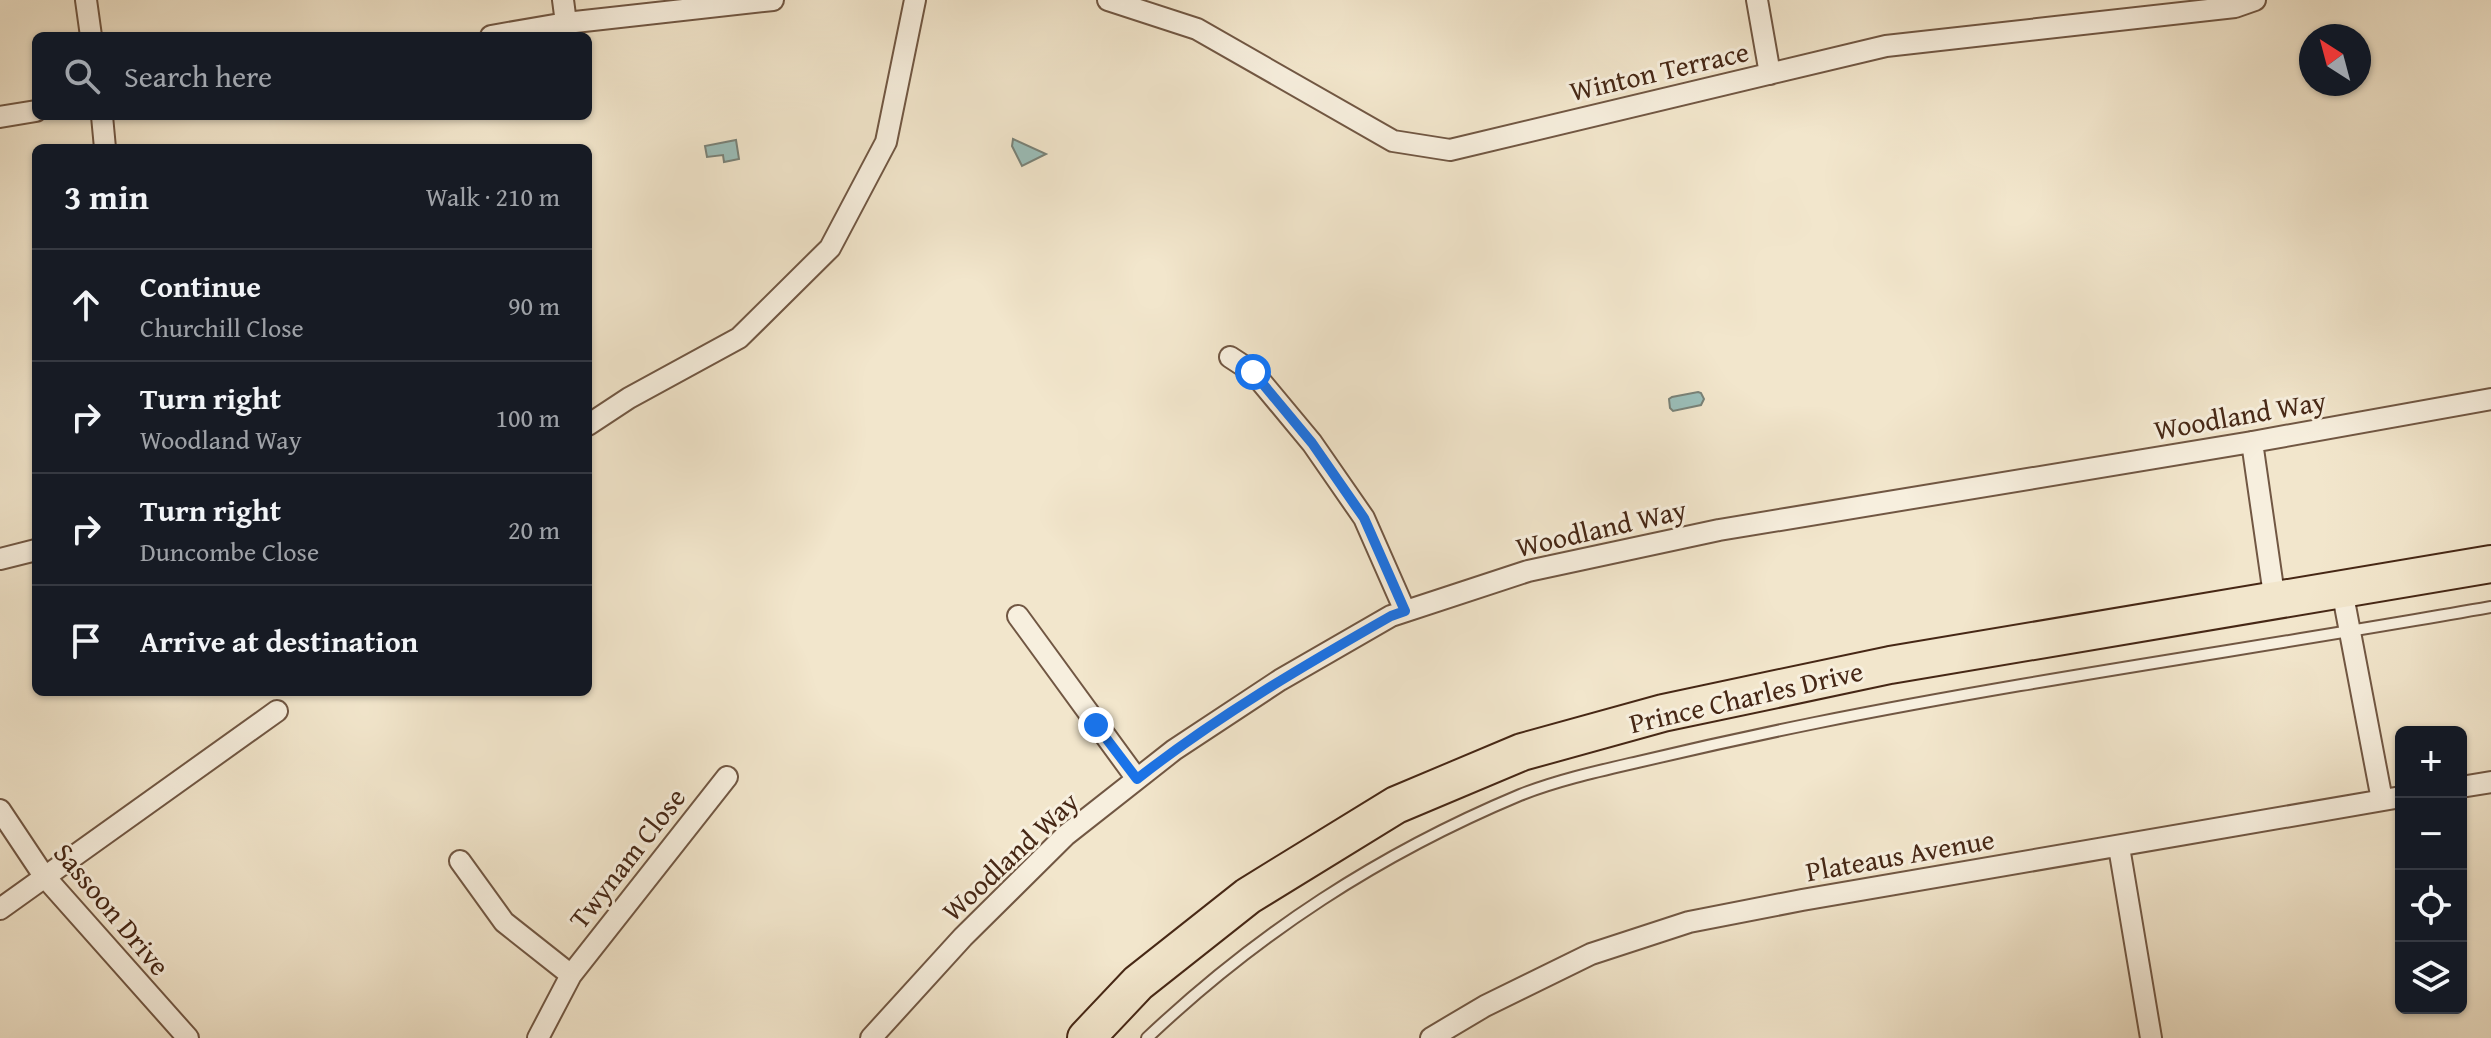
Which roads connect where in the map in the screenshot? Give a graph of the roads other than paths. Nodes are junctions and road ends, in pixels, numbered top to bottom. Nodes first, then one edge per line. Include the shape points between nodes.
1 (86, 0) edge
2 (563, 0) edge
3 (773, 0) edge
4 (915, 0) edge
5 (1108, 0) edge
6 (1757, 0) edge
7 (2255, 0) edge
8 (566, 23) junction
9 (90, 32) edge
10 (514, 32) edge
11 (1770, 74) junction
12 (32, 112) edge
13 (0, 117) edge
14 (102, 120) edge
15 (105, 144) edge
16 (1230, 357) dead end
17 (2491, 399) edge
18 (592, 422) edge
19 (2252, 442) junction
20 (32, 551) edge
21 (0, 559) edge
22 (2491, 564) edge
23 (2342, 590) junction
24 (2275, 602) junction
25 (2491, 607) edge
26 (1405, 611) junction
27 (1018, 616) dead end
28 (2350, 632) junction
29 (277, 711) dead end
30 (727, 777) dead end
31 (1137, 779) junction
32 (2491, 782) edge
33 (2467, 786) edge
34 (2391, 798) edge
35 (0, 810) edge
36 (2119, 847) junction
37 (460, 861) dead end
38 (44, 876) junction
39 (0, 909) edge
40 (571, 975) junction
41 (188, 1038) edge
42 (538, 1038) edge
43 (871, 1038) edge
44 (1086, 1038) edge
45 (1147, 1038) edge
46 (1431, 1038) edge
47 (2151, 1038) edge

1 - 9 street
2 - 8 street
3 - 8 street
4 - 18 street via 886,142 830,248 739,338
5 - 11 street, Winton Terrace via 1197,29 1393,141 1450,150
6 - 11 street
7 - 11 street, Winton Terrace via 2235,7 1886,46
8 - 10 street
12 - 13 street
14 - 15 street
16 - 26 street via 1253,372 1321,455 1364,518
17 - 19 street, Woodland Way
19 - 24 street
19 - 26 street, Woodland Way via 1719,530 1528,571
20 - 21 street
22 - 23 highway, Prince Charles Drive
23 - 24 highway, Prince Charles Drive
23 - 28 street
24 - 44 highway, Prince Charles Drive via 1890,665 1663,713 1522,752 1396,805 1248,896 1138,983
25 - 28 lane
26 - 31 street, Woodland Way via 1280,680
27 - 31 street
28 - 34 street
28 - 45 lane via 1908,705 1714,743 1525,793 1373,865 1224,970
29 - 38 street
30 - 40 street, Twynam Close
31 - 43 street, Woodland Way via 1066,835
32 - 33 street
34 - 36 street, Plateaus Avenue
35 - 38 street, Sassoon Drive
36 - 46 street, Plateaus Avenue via 1701,919 1591,954
36 - 47 street
37 - 40 street via 504,922
38 - 39 street
38 - 41 street, Sassoon Drive
40 - 42 street, Twynam Close

